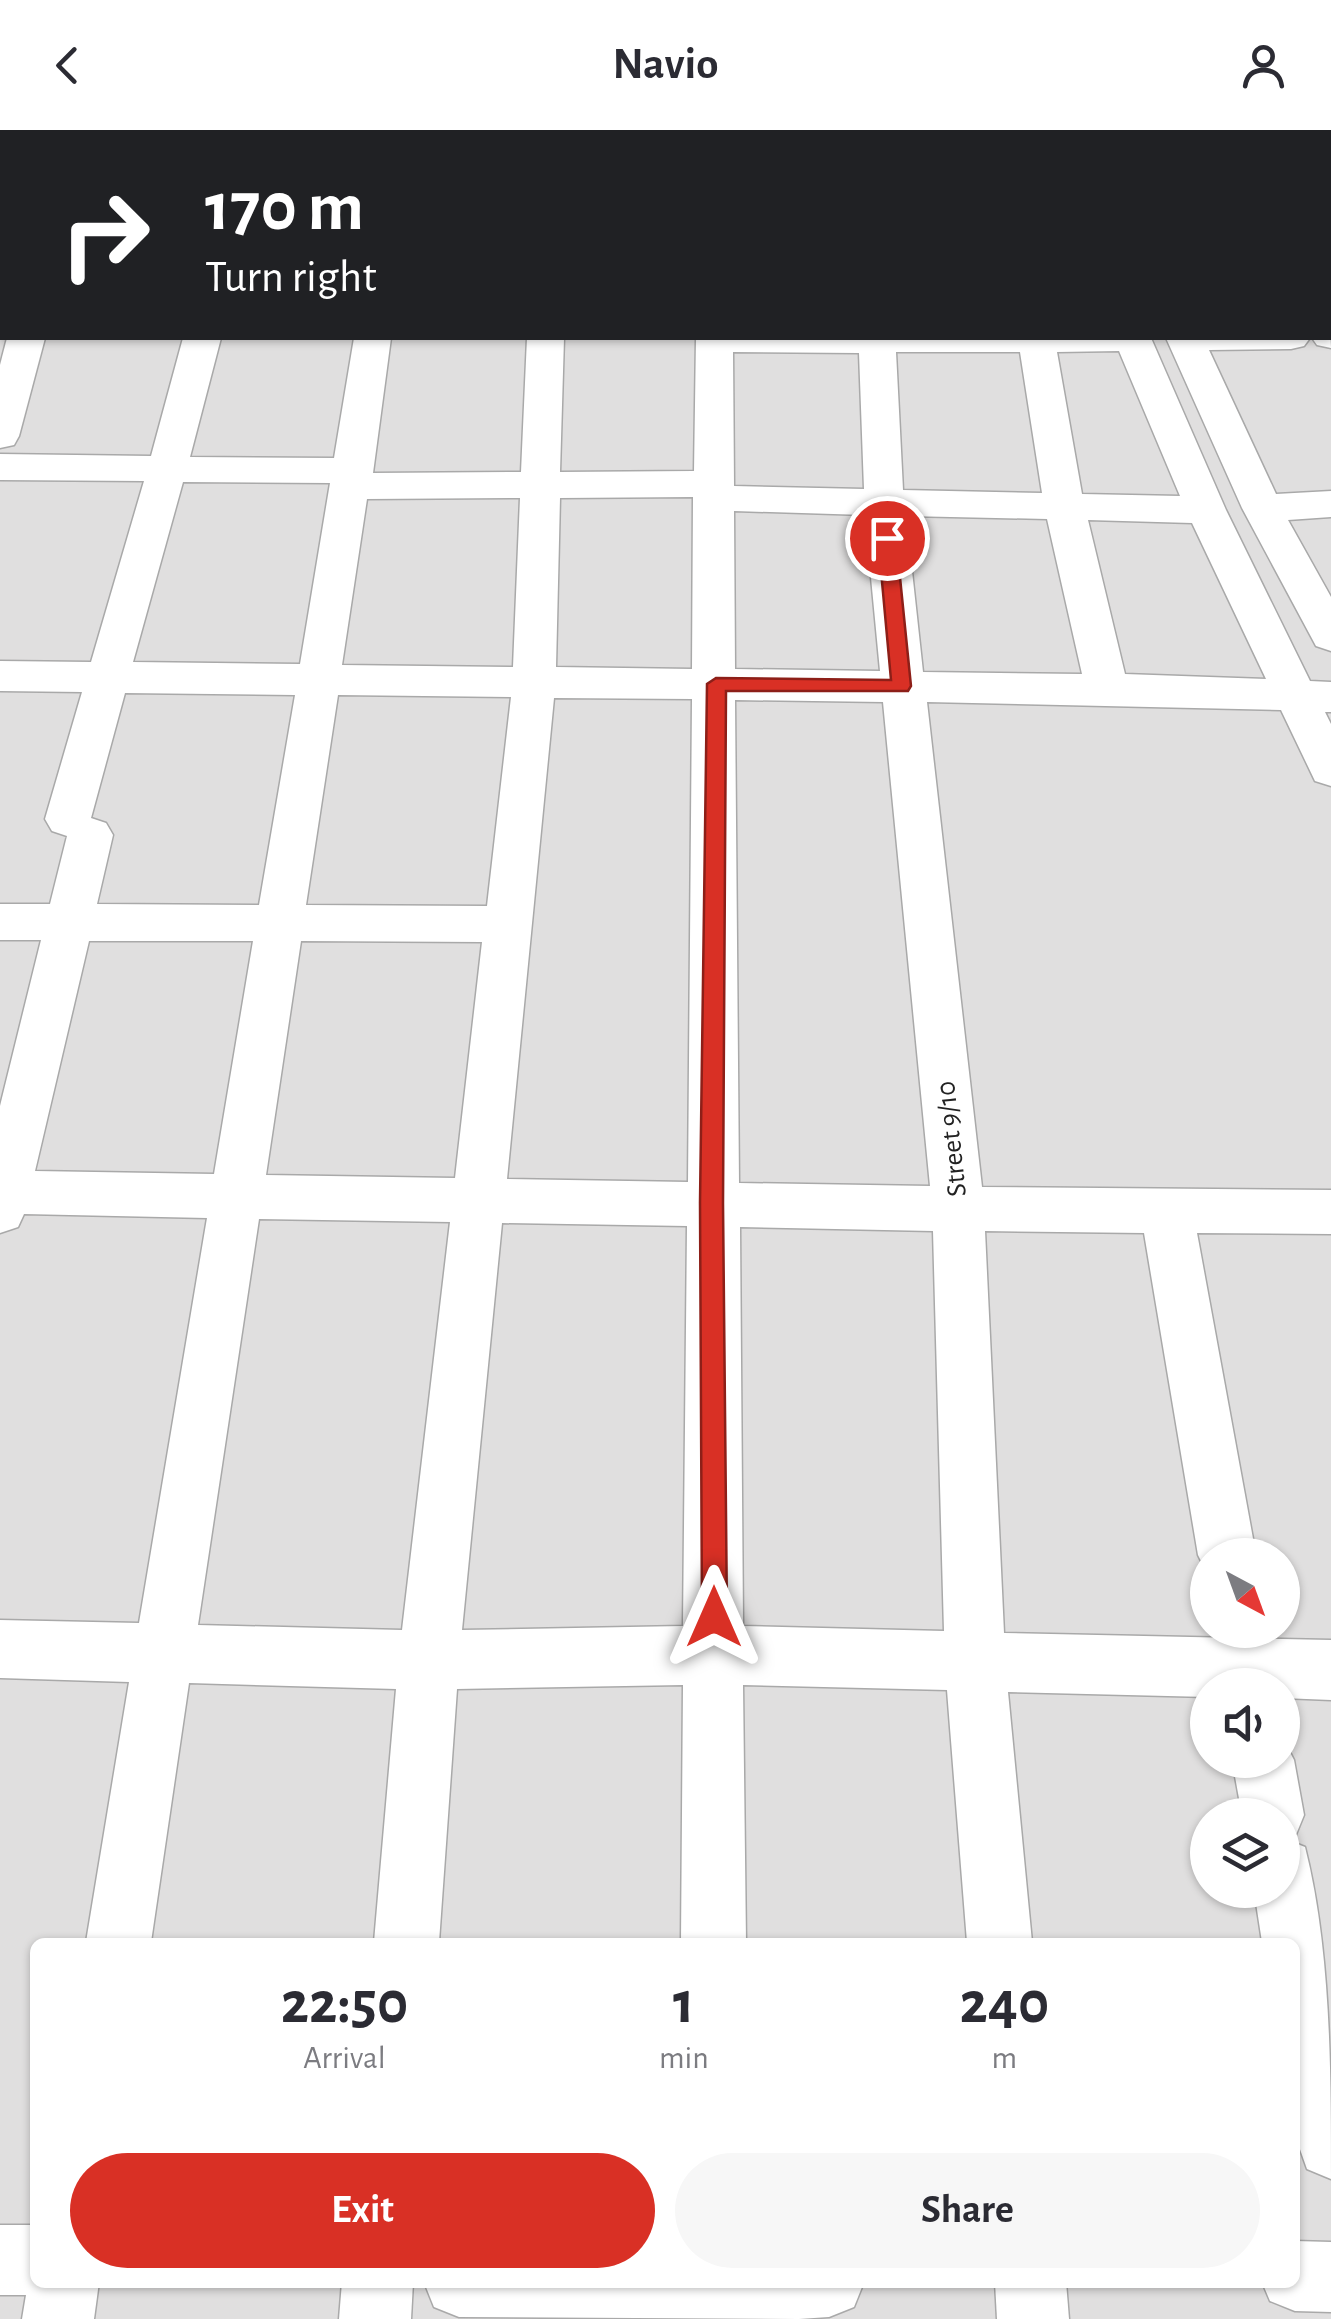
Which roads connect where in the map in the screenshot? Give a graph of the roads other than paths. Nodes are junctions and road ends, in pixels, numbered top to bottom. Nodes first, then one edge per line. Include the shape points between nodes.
1 (25, 340) edge
2 (202, 340) edge
3 (373, 340) edge
4 (545, 340) edge
5 (714, 340) edge
6 (735, 340) edge
7 (832, 340) edge
8 (878, 340) edge
9 (1036, 340) edge
10 (1133, 340) edge
11 (1201, 340) edge
12 (0, 436) edge
13 (0, 466) edge
14 (170, 469) junction
15 (354, 478) junction
16 (541, 485) junction
17 (712, 491) junction
18 (884, 501) junction
19 (1064, 504) junction
20 (1331, 504) edge
21 (1262, 508) junction
22 (1206, 510) junction
23 (1331, 636) edge
24 (0, 676) edge
25 (105, 678) junction
26 (317, 680) junction
27 (534, 682) junction
28 (716, 684) junction
29 (901, 686) junction
30 (1107, 689) junction
31 (1313, 697) edge
32 (1331, 770) edge
33 (0, 922) edge
34 (69, 924) junction
35 (279, 924) junction
36 (508, 924) junction
37 (237, 1195) junction
38 (2, 1198) edge
39 (479, 1202) junction
40 (711, 1203) junction
41 (1166, 1209) junction
42 (958, 1210) junction
43 (1331, 1212) edge
44 (1224, 1538) edge
45 (0, 1649) edge
46 (164, 1651) junction
47 (715, 1655) junction
48 (429, 1660) junction
49 (1246, 1661) edge
50 (975, 1662) junction
51 (1331, 1670) edge
52 (1289, 1908) edge
53 (119, 1938) edge
54 (406, 1938) edge
55 (713, 1938) edge
56 (1000, 1938) edge
57 (1294, 1938) edge
58 (1300, 1971) edge
59 (1331, 2145) edge
60 (0, 2260) edge
61 (30, 2260) edge
62 (1300, 2276) edge
63 (1331, 2277) edge
64 (63, 2288) edge
65 (378, 2288) edge
66 (560, 2288) edge
67 (782, 2288) edge
68 (1031, 2288) edge
69 (712, 2297) edge
70 (58, 2319) edge
71 (375, 2319) edge
72 (1034, 2319) edge

1 - 12 street
2 - 14 street
3 - 15 street
4 - 16 street
5 - 17 street
6 - 7 street
8 - 18 street, Street 9/10
9 - 19 street
10 - 22 street
11 - 21 street
13 - 14 street
14 - 15 street
14 - 25 street
15 - 16 street
15 - 26 street
16 - 17 street
16 - 27 street
17 - 18 street
17 - 28 street
18 - 19 street
18 - 29 street, Street 9/10
19 - 22 street
19 - 30 street
20 - 21 street
21 - 23 street
22 - 31 street
24 - 25 street
25 - 26 street
25 - 34 street
26 - 27 street
26 - 35 street
27 - 28 street
27 - 36 street
28 - 29 street
28 - 40 street
29 - 30 street
29 - 42 street, Street 9/10
30 - 31 street
31 - 32 street
33 - 34 street
34 - 35 street
34 - 38 street
35 - 36 street
35 - 37 street
36 - 39 street
37 - 38 street
37 - 39 street
37 - 46 street
39 - 40 street
39 - 48 street
40 - 42 street
40 - 47 street
41 - 42 street
41 - 43 street
41 - 44 street
42 - 50 street, Street 9/10
45 - 46 street
46 - 48 street
46 - 53 street
47 - 48 street
47 - 50 street
47 - 55 street
48 - 54 street
49 - 50 street
49 - 51 street
50 - 56 street, Street 9/10
52 - 57 street
58 - 59 street
60 - 61 street
62 - 63 street
64 - 70 street
65 - 71 street
66 - 69 street
67 - 69 street
68 - 72 street

